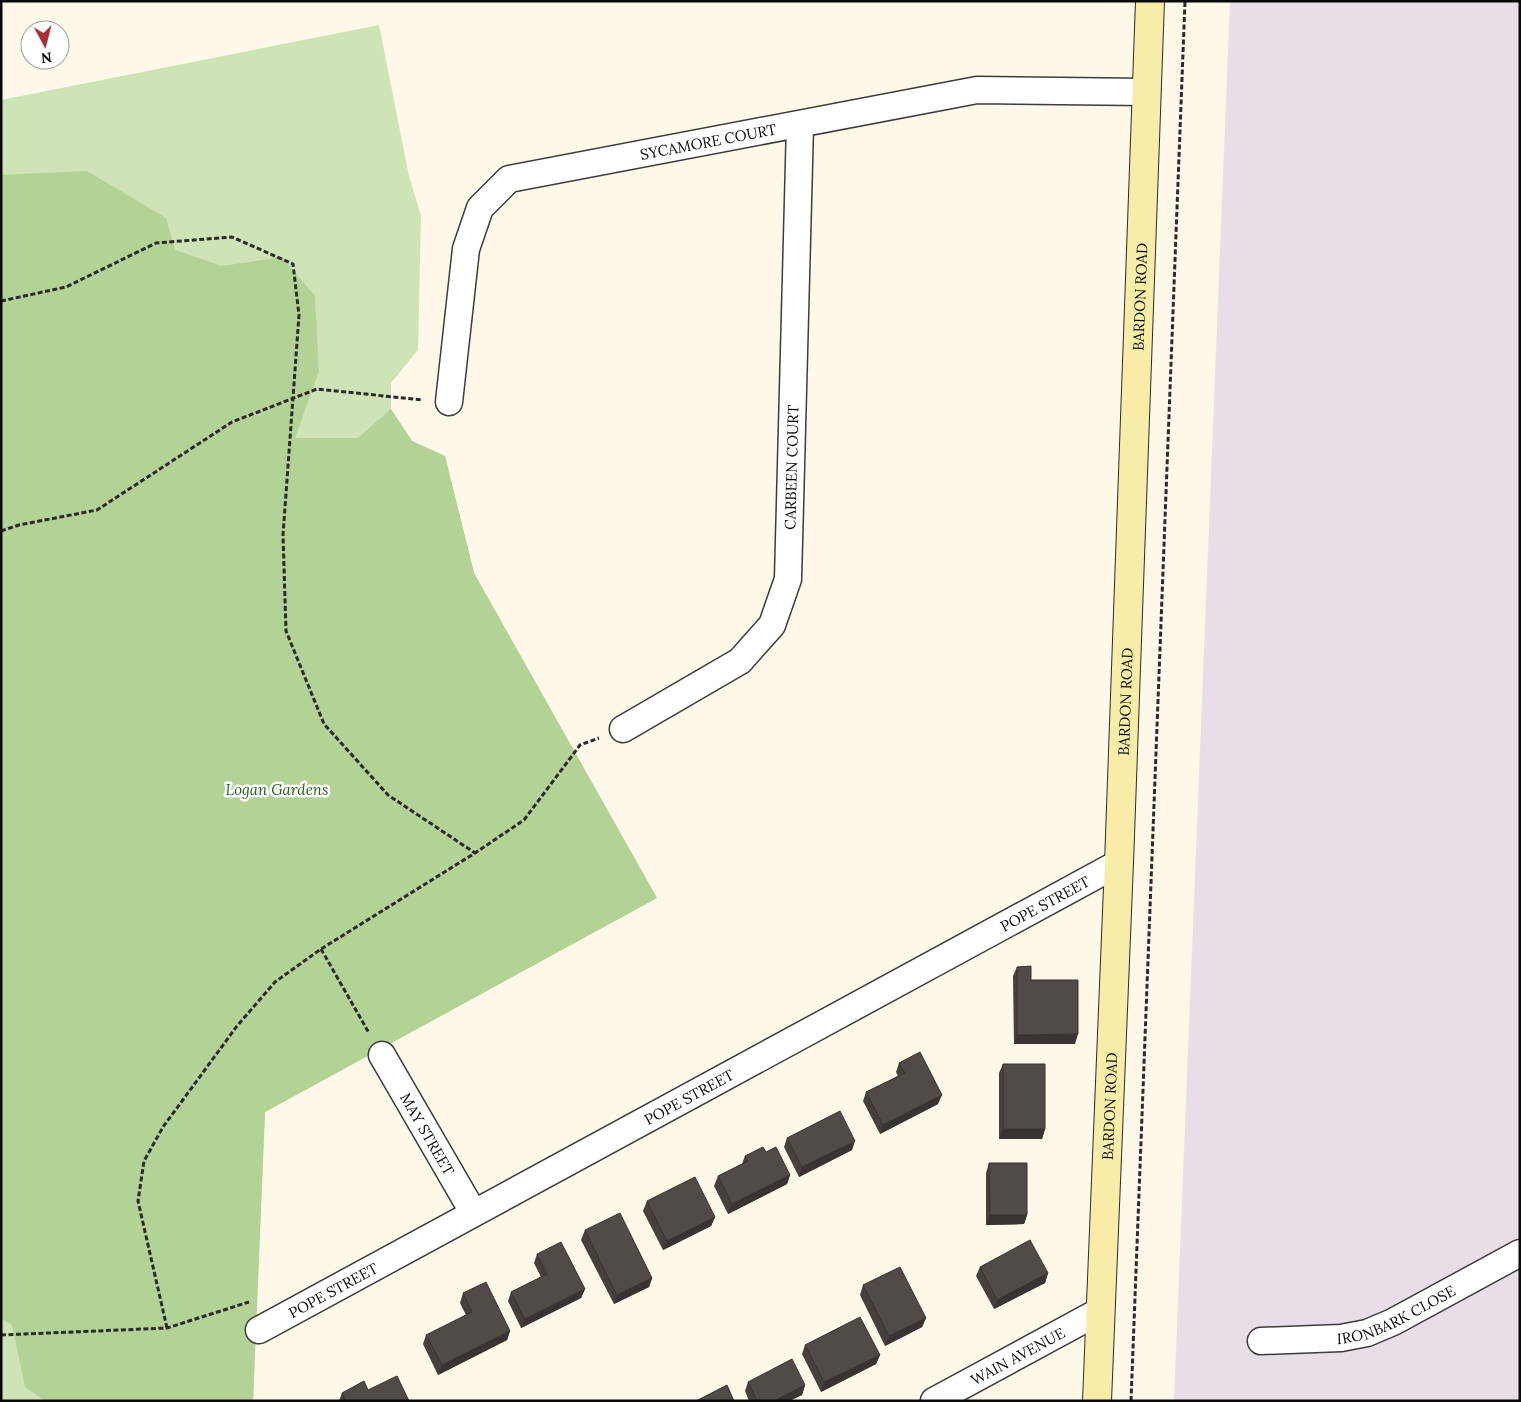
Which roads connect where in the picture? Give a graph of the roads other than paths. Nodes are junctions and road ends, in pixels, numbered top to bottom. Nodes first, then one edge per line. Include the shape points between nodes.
1 (1150, 1) edge
2 (1146, 92) junction
3 (800, 125) junction
4 (448, 402) road end
5 (623, 729) road end
6 (1119, 864) junction
7 (382, 1055) road end
8 (473, 1212) junction
9 (1520, 1253) edge
10 (1100, 1311) junction
11 (269, 1324) road end
12 (1261, 1341) dead end
13 (934, 1401) edge
14 (1097, 1401) edge

1 - 2 street, BARDON ROAD
2 - 3 street, SYCAMORE COURT via 977,90
2 - 6 street, BARDON ROAD
3 - 4 street, SYCAMORE COURT via 509,179 480,208 466,249
3 - 5 street, CARBEEN COURT via 788,579 772,625 740,661
6 - 8 street, POPE STREET
6 - 10 street, BARDON ROAD
7 - 8 street, MAY STREET
8 - 11 street, POPE STREET
9 - 12 street, IRONBARK CLOSE via 1367,1333 1341,1338
10 - 13 street, WAIN AVENUE
10 - 14 street, BARDON ROAD

